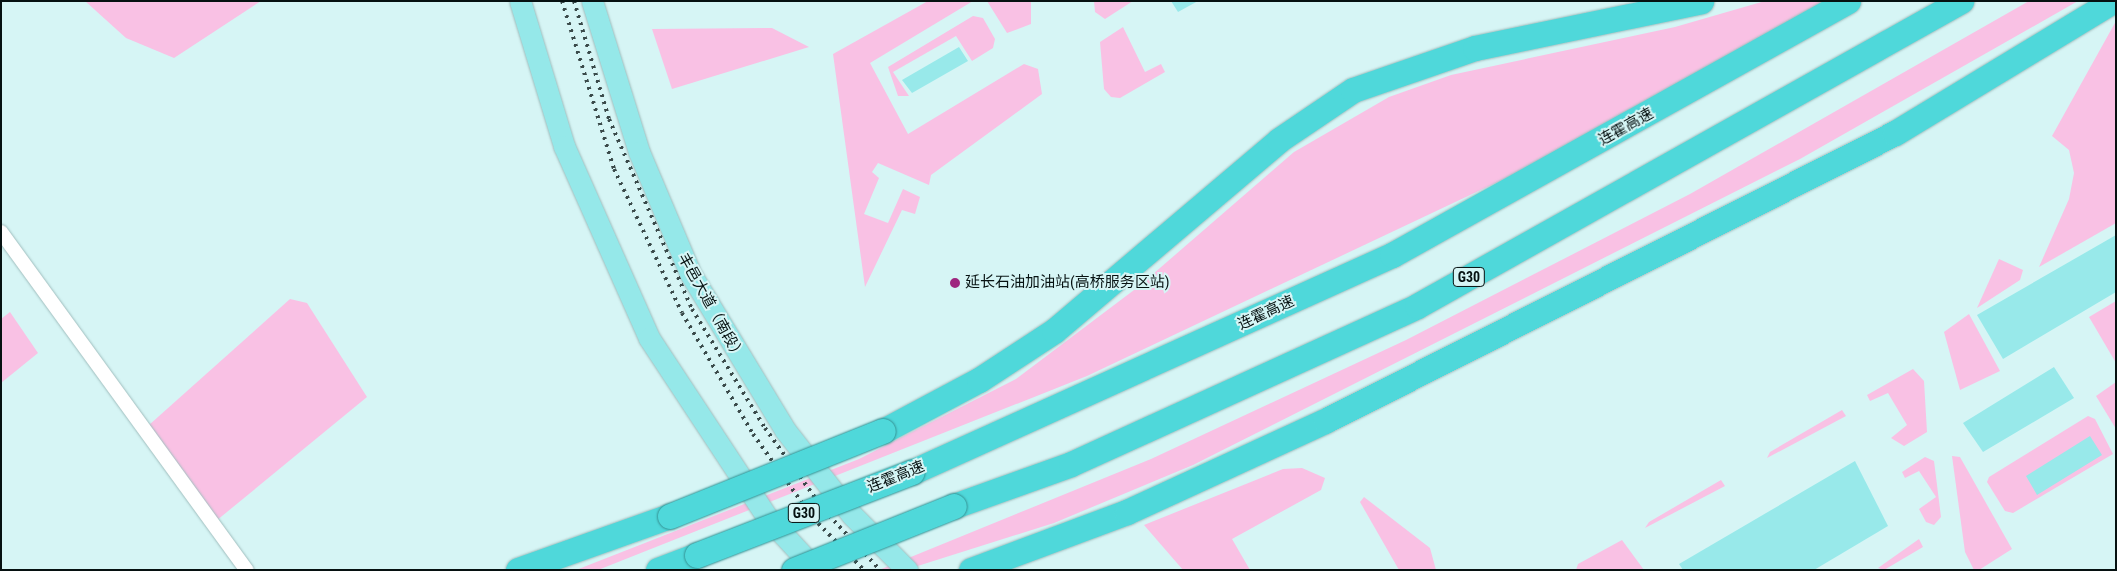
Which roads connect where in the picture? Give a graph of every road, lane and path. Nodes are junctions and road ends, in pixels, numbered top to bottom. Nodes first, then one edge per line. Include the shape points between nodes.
1 (520, 1) edge
2 (592, 1) edge
3 (1701, 1) edge
4 (1848, 1) edge
5 (1961, 1) edge
6 (2113, 1) edge
7 (1, 232) edge
8 (979, 567) edge
9 (247, 570) edge
10 (518, 570) edge
11 (658, 570) edge
12 (794, 570) edge
13 (816, 570) edge
14 (907, 570) edge

1 - 13 main road via 564,146 648,338 767,517
2 - 14 main road, 丰邑大道（南段） via 639,152 690,274 785,430 852,515
3 - 10 highway, bridge via 1475,48 1353,90 1279,140 1054,331 979,380 882,431 670,516
4 - 11 highway, 连霍高速 / G30, bridge via 1392,256 912,472
5 - 12 highway, G30, bridge via 1417,306 1071,464 954,506
6 - 8 highway via 1895,133 1325,421 1127,512
7 - 9 street

